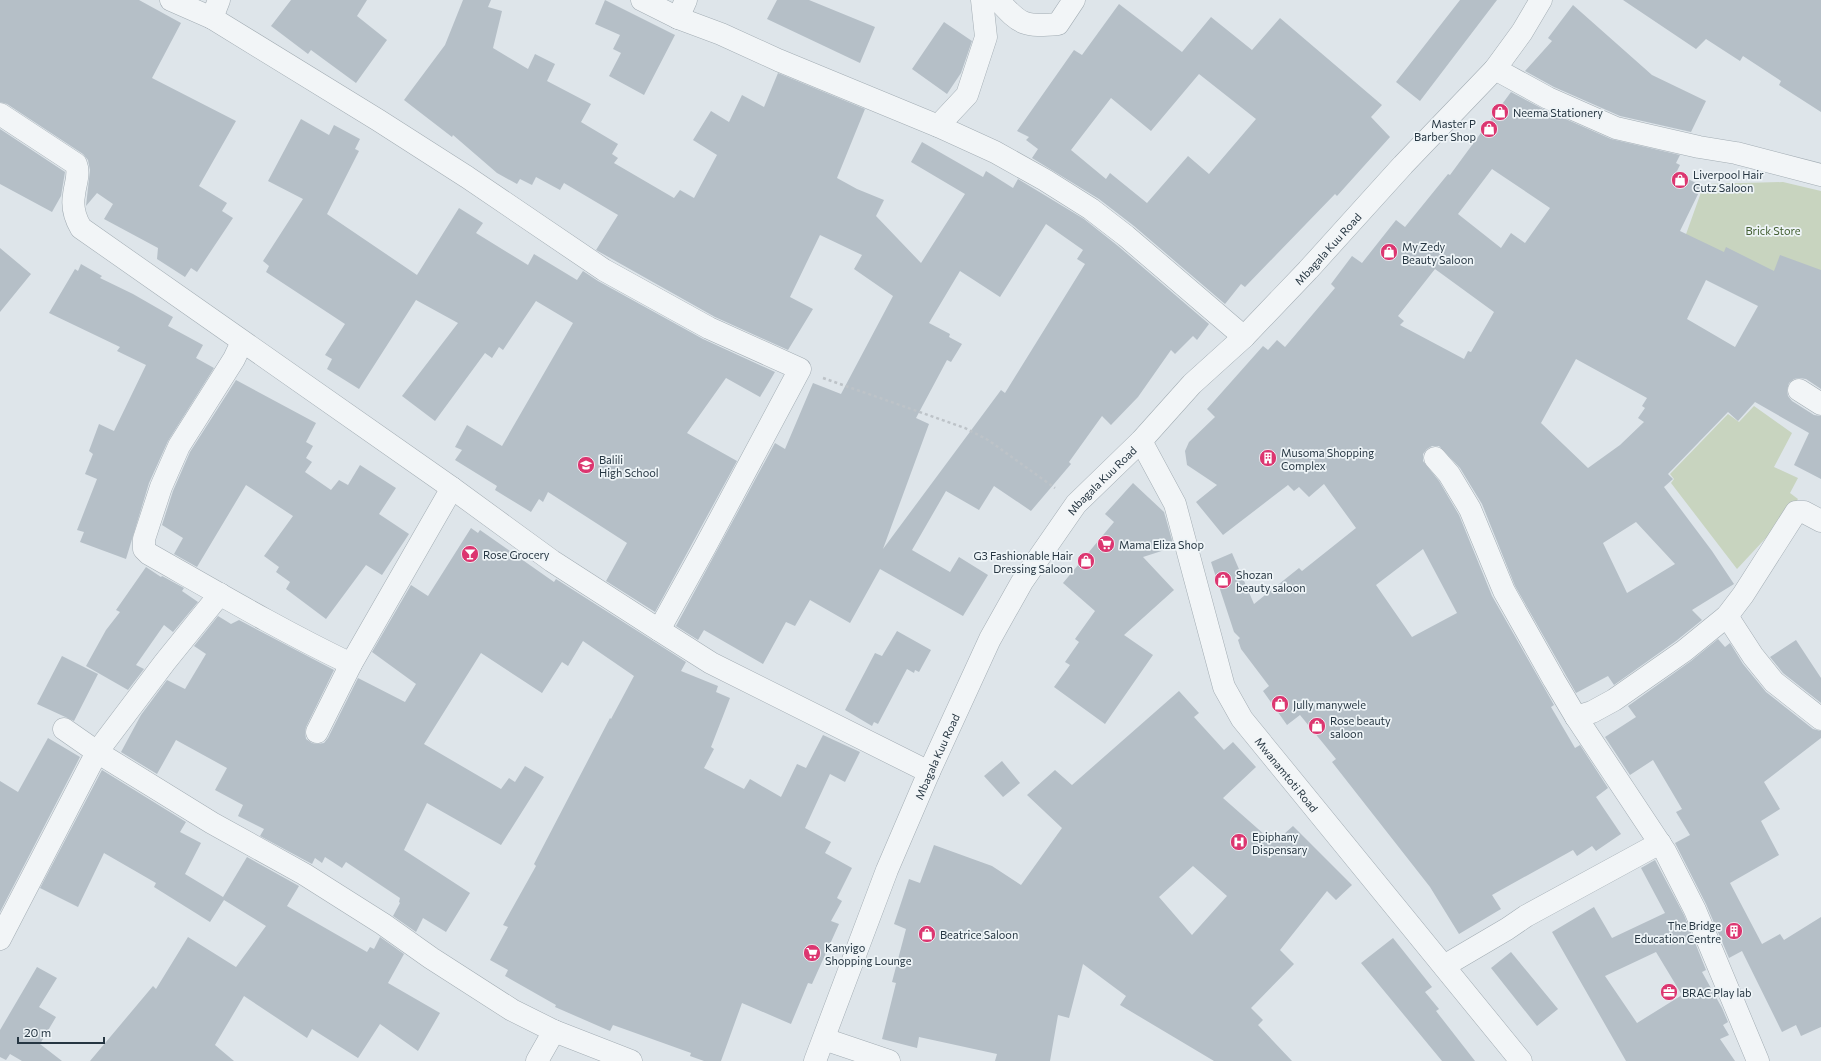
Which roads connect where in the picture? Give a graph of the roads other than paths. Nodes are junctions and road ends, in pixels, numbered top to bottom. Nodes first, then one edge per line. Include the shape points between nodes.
1 (171, 0) edge
2 (642, 0) edge
3 (982, 0) edge
4 (998, 0) edge
5 (1074, 0) edge
6 (1541, 0) edge
7 (216, 9) edge
8 (682, 9) edge
9 (1495, 69) junction
10 (0, 114) edge
11 (938, 126) junction
12 (1821, 176) edge
13 (1244, 337) junction
14 (242, 342) junction
15 (1799, 390) dead end
16 (1821, 404) edge
17 (1140, 441) junction
18 (1435, 458) dead end
19 (452, 488) junction
20 (1821, 521) edge
21 (220, 594) junction
22 (1727, 616) junction
23 (659, 630) junction
24 (351, 664) junction
25 (1576, 717) junction
26 (1821, 719) edge
27 (64, 729) dead end
28 (317, 732) dead end
29 (97, 752) junction
30 (929, 772) junction
31 (1660, 843) junction
32 (0, 938) edge
33 (1444, 966) junction
34 (554, 1031) junction
35 (824, 1039) junction
36 (537, 1061) edge
37 (631, 1061) edge
38 (815, 1061) edge
39 (889, 1061) edge
40 (1521, 1061) edge
41 (1758, 1061) edge

1 - 7 street
2 - 8 street
3 - 11 street via 986,38 967,95
4 - 5 street via 1022,23 1042,25 1058,24
6 - 9 street, Mbagala Kuu Road
7 - 23 street via 604,270 709,328 800,369
8 - 11 street via 720,34
9 - 12 street via 1548,98 1616,128 1736,153
9 - 13 street, Mbagala Kuu Road
10 - 14 street via 76,164 78,174 74,214 81,228
11 - 13 street via 995,152 1091,209 1175,276
13 - 17 street, Mbagala Kuu Road via 1192,384
14 - 19 street
14 - 21 street via 234,359 178,446 161,487 143,543 149,554
15 - 16 street
17 - 30 street, Mbagala Kuu Road via 1076,504 1022,582 990,639
17 - 33 street, Mwanamtoti Road via 1175,504 1224,687 1242,719
18 - 25 street via 1449,474 1470,509 1504,591
19 - 23 street via 552,562
19 - 24 street
20 - 22 street via 1804,512 1796,512
21 - 24 street via 313,646
21 - 29 street
22 - 25 street via 1684,651 1614,700
22 - 26 street via 1753,656 1774,682
23 - 30 street via 711,663
24 - 28 street
25 - 31 street
27 - 29 street
29 - 32 street
29 - 34 street via 212,823 304,874 506,1006
30 - 35 street, Mbagala Kuu Road via 887,870
31 - 33 street via 1526,916
31 - 41 street via 1695,910
33 - 40 street, Mwanamtoti Road
34 - 36 street
34 - 37 street
35 - 38 street, Mbagala Kuu Road
35 - 39 street

